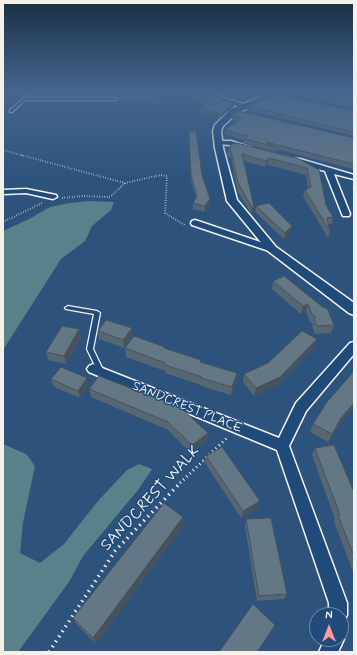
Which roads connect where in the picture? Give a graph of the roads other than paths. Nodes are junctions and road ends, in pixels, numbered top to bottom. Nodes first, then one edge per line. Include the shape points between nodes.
1 (224, 121) edge
2 (218, 142) junction
3 (253, 149) edge
4 (291, 160) edge
5 (329, 171) junction
6 (354, 178) edge
7 (3, 192) edge
8 (57, 198) road end
9 (346, 214) dead end
10 (195, 223) road end
11 (272, 249) junction
12 (68, 308) dead end
13 (354, 310) edge
14 (354, 346) edge
15 (97, 371) joint
16 (282, 446) junction
17 (338, 607) edge

1 - 2 street via 217,131
2 - 3 street via 231,142
2 - 11 street via 232,201
4 - 5 street
5 - 6 street
5 - 9 street
7 - 8 street via 26,192
10 - 11 street
11 - 13 street
12 - 15 lane via 97,313 90,349
14 - 16 street via 302,407
15 - 16 street, SANDCREST PLACE
16 - 17 street

